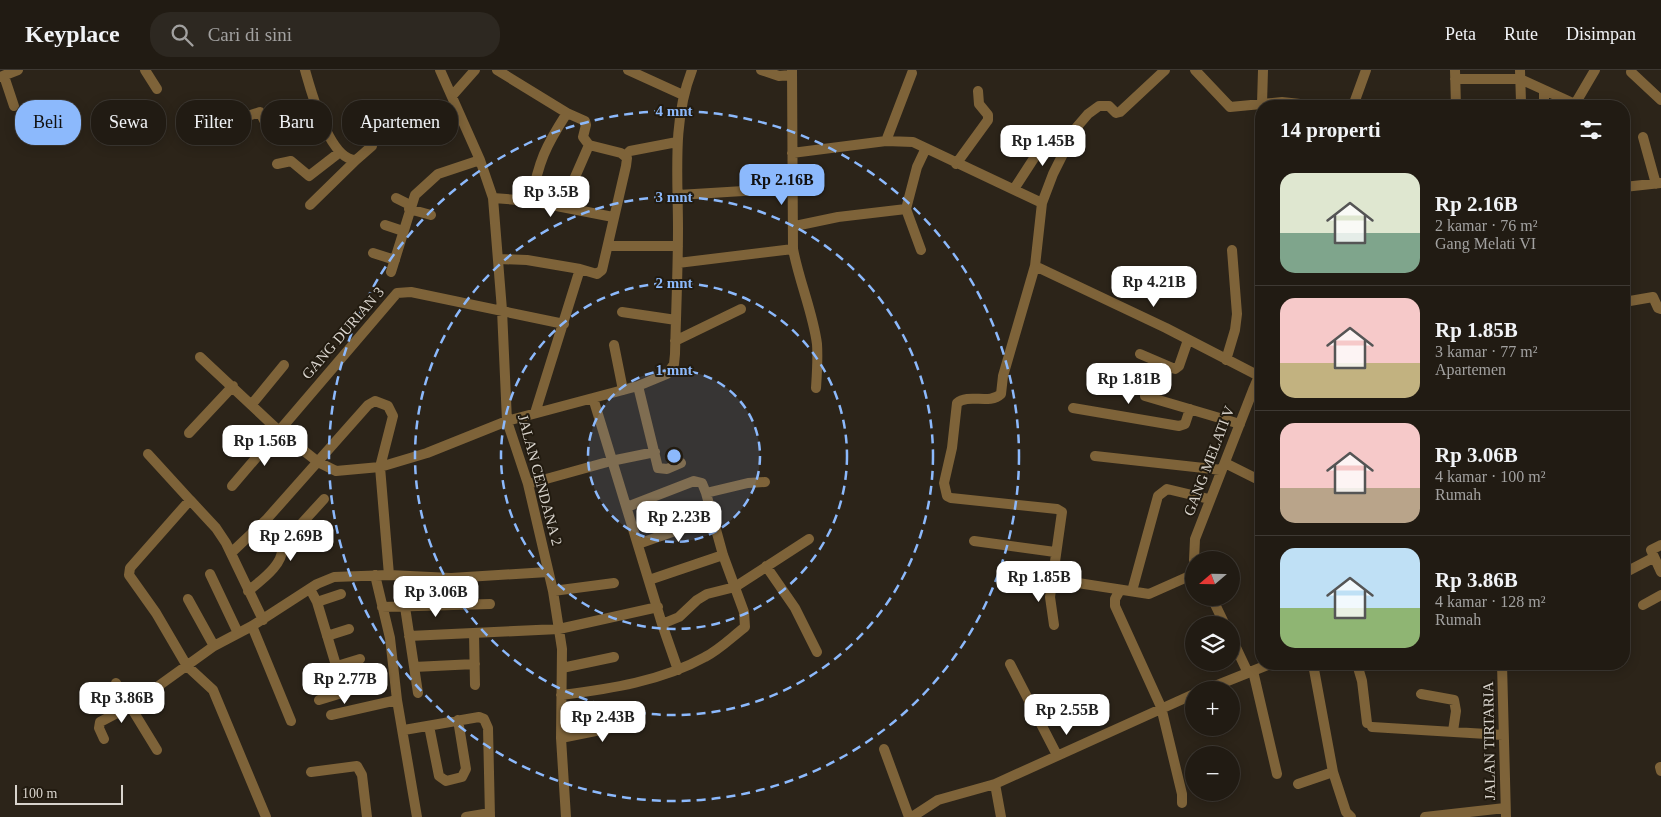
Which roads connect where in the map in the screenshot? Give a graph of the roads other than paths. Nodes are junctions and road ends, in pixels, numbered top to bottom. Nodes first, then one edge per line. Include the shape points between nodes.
1 (18, 70) edge
2 (145, 70) edge
3 (305, 70) edge
4 (440, 70) edge
5 (475, 70) edge
6 (497, 70) edge
7 (628, 70) edge
8 (692, 70) edge
9 (761, 70) edge
10 (1165, 70) edge
11 (1195, 70) edge
12 (1263, 70) edge
13 (1366, 70) edge
14 (1595, 70) edge
15 (792, 72) edge
16 (1630, 72) dead end
17 (912, 73) dead end
18 (1520, 74) edge
19 (1455, 75) edge
20 (2, 76) edge
21 (157, 89) dead end
22 (1544, 90) junction
23 (978, 91) dead end
24 (683, 95) junction
25 (452, 96) junction
26 (313, 100) edge
27 (1262, 100) edge
28 (1355, 100) edge
29 (1456, 100) edge
30 (1521, 100) edge
31 (1544, 100) edge
32 (1565, 100) edge
33 (1576, 100) edge
34 (1661, 100) edge
35 (14, 106) dead end
36 (1255, 106) edge
37 (567, 113) junction
38 (1051, 132) dead end
39 (1642, 137) dead end
40 (332, 139) edge
41 (886, 141) junction
42 (677, 142) junction
43 (589, 145) junction
44 (372, 146) dead end
45 (926, 148) junction
46 (340, 152) junction
47 (792, 153) junction
48 (625, 156) junction
49 (356, 160) junction
50 (480, 160) junction
51 (277, 164) dead end
52 (956, 164) junction
53 (1658, 183) edge
54 (1630, 186) edge
55 (794, 188) junction
56 (1014, 189) junction
57 (678, 195) junction
58 (396, 198) dead end
59 (493, 198) junction
60 (531, 201) junction
61 (1042, 203) junction
62 (310, 204) dead end
63 (410, 207) junction
64 (562, 207) junction
65 (906, 209) junction
66 (431, 215) dead end
67 (613, 217) junction
68 (385, 226) dead end
69 (795, 226) junction
70 (403, 231) junction
71 (609, 246) junction
72 (678, 246) junction
73 (793, 248) junction
74 (921, 250) dead end
75 (1232, 250) dead end
76 (373, 253) dead end
77 (499, 259) junction
78 (394, 260) junction
79 (678, 262) junction
80 (1036, 266) junction
81 (580, 269) junction
82 (391, 272) dead end
83 (1630, 301) edge
84 (741, 309) dead end
85 (1661, 309) edge
86 (502, 310) junction
87 (622, 312) dead end
88 (676, 320) junction
89 (564, 324) junction
90 (1188, 340) junction
91 (675, 341) junction
92 (614, 345) dead end
93 (1140, 354) dead end
94 (200, 356) dead end
95 (1226, 360) junction
96 (284, 365) dead end
97 (1255, 374) edge
98 (232, 386) junction
99 (638, 386) junction
100 (816, 388) dead end
101 (1255, 388) edge
102 (623, 390) junction
103 (1145, 396) dead end
104 (593, 398) junction
105 (252, 404) junction
106 (1073, 408) dead end
107 (1190, 408) junction
108 (535, 413) junction
109 (507, 420) junction
110 (1240, 424) junction
111 (279, 431) junction
112 (189, 433) dead end
113 (655, 452) junction
114 (148, 454) dead end
115 (1095, 456) dead end
116 (611, 460) junction
117 (318, 462) junction
118 (681, 463) dead end
119 (380, 467) junction
120 (1223, 467) junction
121 (1255, 479) edge
122 (765, 482) dead end
123 (528, 484) junction
124 (232, 486) dead end
125 (706, 493) junction
126 (1210, 499) junction
127 (190, 500) junction
128 (324, 500) dead end
129 (627, 507) junction
130 (266, 520) junction
131 (714, 522) junction
132 (808, 539) dead end
133 (974, 540) dead end
134 (638, 544) junction
135 (282, 545) junction
136 (1661, 545) edge
137 (1194, 551) edge
138 (1055, 552) junction
139 (231, 553) junction
140 (723, 555) junction
141 (1653, 558) junction
142 (766, 566) junction
143 (1630, 570) edge
144 (548, 572) junction
145 (1661, 572) edge
146 (210, 574) dead end
147 (389, 575) junction
148 (375, 576) junction
149 (1185, 578) edge
150 (1052, 579) junction
151 (649, 580) junction
152 (614, 583) dead end
153 (735, 587) junction
154 (310, 589) junction
155 (1120, 590) junction
156 (248, 591) junction
157 (553, 591) junction
158 (1132, 591) junction
159 (341, 594) dead end
160 (1661, 595) edge
161 (188, 598) dead end
162 (316, 602) junction
163 (490, 604) dead end
164 (1643, 605) dead end
165 (382, 607) junction
166 (405, 607) junction
167 (658, 607) junction
168 (262, 620) junction
169 (662, 624) junction
170 (1054, 625) dead end
171 (252, 626) junction
172 (349, 629) dead end
173 (559, 629) junction
174 (238, 633) junction
175 (474, 633) junction
176 (327, 636) junction
177 (409, 636) junction
178 (214, 646) junction
179 (817, 652) dead end
180 (1240, 653) edge
181 (614, 657) dead end
182 (360, 659) dead end
183 (475, 664) junction
184 (1010, 664) dead end
185 (187, 666) junction
186 (414, 667) junction
187 (336, 668) junction
188 (562, 668) junction
189 (678, 670) junction
190 (1256, 670) edge
191 (1314, 670) edge
192 (1359, 670) edge
193 (1502, 670) edge
194 (1251, 672) junction
195 (311, 674) dead end
196 (1228, 681) edge
197 (116, 683) dead end
198 (475, 685) dead end
199 (364, 686) dead end
200 (344, 692) junction
201 (418, 693) dead end
202 (1421, 694) dead end
203 (562, 696) junction
204 (1185, 698) edge
205 (319, 700) dead end
206 (398, 700) junction
207 (132, 705) junction
208 (1161, 707) junction
209 (331, 715) dead end
210 (458, 720) junction
211 (291, 721) dead end
212 (640, 722) dead end
213 (429, 726) junction
214 (404, 730) junction
215 (1453, 731) junction
216 (1503, 735) junction
217 (560, 738) junction
218 (104, 739) dead end
219 (884, 749) dead end
220 (156, 750) dead end
221 (1057, 755) junction
222 (311, 772) dead end
223 (1333, 772) junction
224 (1277, 774) dead end
225 (995, 784) junction
226 (1298, 784) dead end
227 (1182, 803) dead end
228 (1505, 813) edge
229 (490, 815) edge
230 (266, 817) edge
231 (367, 817) edge
232 (417, 817) edge
233 (466, 817) edge
234 (566, 817) edge
235 (910, 817) edge
236 (1001, 817) edge
237 (1351, 817) edge
238 (1425, 817) edge
239 (1437, 817) edge

1 - 20 street
2 - 21 street
3 - 26 street
4 - 25 street, JALAN CENDANA 2
5 - 25 street
6 - 37 street
7 - 24 street
8 - 24 street
9 - 15 street via 783,76
10 - 61 street via 1120,112 1116,113 1105,104 1088,114 1076,128
11 - 36 street via 1230,107
12 - 27 street
13 - 28 street
14 - 33 street
15 - 47 street
16 - 34 street
17 - 41 street
18 - 19 street
18 - 22 street
18 - 30 street
19 - 29 street
20 - 35 street
22 - 31 street
22 - 32 street
23 - 52 street via 978,104 988,115 988,120
24 - 42 street
25 - 50 street, JALAN CENDANA 2
37 - 43 street via 585,121 583,137
37 - 60 street via 538,164
38 - 56 street
39 - 53 street
40 - 46 street
41 - 45 street via 913,142
41 - 47 street
42 - 48 street via 630,151
42 - 57 street
43 - 48 street
43 - 64 street
44 - 49 street
45 - 52 street
45 - 65 street via 916,167
46 - 49 street via 348,159
46 - 51 street via 309,176 291,161
47 - 55 street
48 - 67 street via 627,161
49 - 62 street
50 - 59 street, JALAN CENDANA 2
50 - 63 street via 438,174 415,195
52 - 56 street
53 - 54 street
55 - 57 street
55 - 69 street
56 - 61 street
57 - 72 street
58 - 63 street
59 - 60 street
59 - 77 street, JALAN CENDANA 2
60 - 64 street
61 - 80 street
63 - 66 street
63 - 70 street
64 - 67 street
65 - 69 street
65 - 74 street
67 - 71 street
68 - 70 street
69 - 73 street
70 - 78 street
71 - 72 street
71 - 81 street via 601,273
72 - 79 street
73 - 79 street
73 - 100 street via 816,344
75 - 95 street via 1237,314
76 - 78 street
77 - 81 street
77 - 86 street, JALAN CENDANA 2
78 - 82 street
79 - 88 street
80 - 90 street
80 - 138 street via 1003,376 1001,394 994,398 966,399 957,403 944,483 947,496 951,498 1059,509 1063,516
81 - 89 street
83 - 85 street via 1653,297
84 - 91 street
86 - 89 street, GANG DURIAN 3
86 - 109 street, JALAN CENDANA 2
86 - 111 street, GANG DURIAN 3 via 411,292 397,293
87 - 88 street
88 - 91 street
89 - 108 street
90 - 93 street via 1175,369
90 - 95 street
91 - 99 street via 674,364 670,371
92 - 102 street
94 - 98 street
95 - 97 street
96 - 105 street
98 - 105 street
98 - 112 street
99 - 102 street
99 - 113 street
101 - 110 street, GANG MELATI V
102 - 104 street
103 - 107 street
104 - 108 street
104 - 116 street
105 - 111 street
106 - 107 street via 1179,426 1185,424
107 - 110 street
108 - 109 street
109 - 119 street via 427,453
109 - 123 street, JALAN CENDANA 2
110 - 120 street, GANG MELATI V
111 - 117 street
111 - 124 street
113 - 116 street
113 - 118 street via 661,470
114 - 127 street
115 - 120 street
116 - 123 street
116 - 129 street
117 - 119 street via 336,471
117 - 119 street via 375,401 388,406 393,416
117 - 130 street
119 - 147 street
120 - 121 street
120 - 126 street, GANG MELATI V
122 - 125 street
123 - 144 street, JALAN CENDANA 2
125 - 129 street via 702,483 694,481
125 - 131 street
126 - 137 street, GANG MELATI V via 1195,539
126 - 158 street via 1167,489 1161,492
127 - 139 street via 216,528
127 - 185 street via 129,572
128 - 135 street
129 - 134 street
130 - 135 street
130 - 139 street
131 - 134 street
131 - 140 street
132 - 142 street
133 - 138 street
134 - 151 street
135 - 156 street via 274,570
136 - 141 street via 1654,546
138 - 150 street
139 - 156 street
140 - 151 street
140 - 153 street
141 - 143 street
141 - 145 street
142 - 153 street
142 - 179 street via 795,608
144 - 147 street via 451,578
144 - 157 street, JALAN CENDANA 2
146 - 174 street
147 - 148 street
148 - 154 street via 334,577
148 - 165 street
149 - 158 street via 1149,594
150 - 155 street
150 - 170 street via 1050,597
151 - 167 street
152 - 157 street
153 - 169 street via 707,594 679,617
153 - 189 street via 744,612 745,627 706,657
154 - 162 street
154 - 168 street
155 - 158 street
155 - 208 street via 1115,606
156 - 168 street
157 - 173 street, JALAN CENDANA 2
159 - 162 street
160 - 164 street
161 - 178 street
162 - 176 street
163 - 166 street
165 - 166 street
165 - 206 street via 390,638
166 - 177 street
167 - 169 street
167 - 173 street
168 - 171 street
169 - 189 street
171 - 174 street
171 - 211 street
172 - 176 street
173 - 175 street
173 - 188 street, JALAN CENDANA 2
174 - 178 street
175 - 177 street
175 - 183 street
176 - 187 street
177 - 186 street
178 - 185 street
180 - 194 street
181 - 188 street
182 - 187 street
183 - 186 street
183 - 198 street
184 - 221 street
185 - 207 street
185 - 230 street via 213,690
186 - 201 street
187 - 195 street
187 - 200 street
188 - 203 street, JALAN CENDANA 2
189 - 203 street
190 - 194 street
191 - 223 street
192 - 215 street via 1370,725
193 - 216 street, JALAN TIRTARIA
194 - 196 street
194 - 224 street
197 - 207 street
199 - 200 street
200 - 205 street
202 - 215 street via 1454,700
203 - 217 street, JALAN CENDANA 2
204 - 208 street
206 - 209 street
206 - 214 street
207 - 218 street via 100,722
207 - 220 street
208 - 221 street
208 - 227 street
210 - 213 street
210 - 213 street via 465,773 462,777 446,781 439,776
210 - 229 street via 479,717 487,722
212 - 217 street
213 - 214 street
214 - 232 street
215 - 216 street
216 - 228 street, JALAN TIRTARIA
217 - 234 street, JALAN CENDANA 2
219 - 235 street
221 - 225 street
222 - 231 street via 357,766 362,775
223 - 226 street
223 - 237 street via 1346,812
225 - 235 street via 938,800
225 - 236 street
228 - 239 street
229 - 233 street
238 - 239 street

